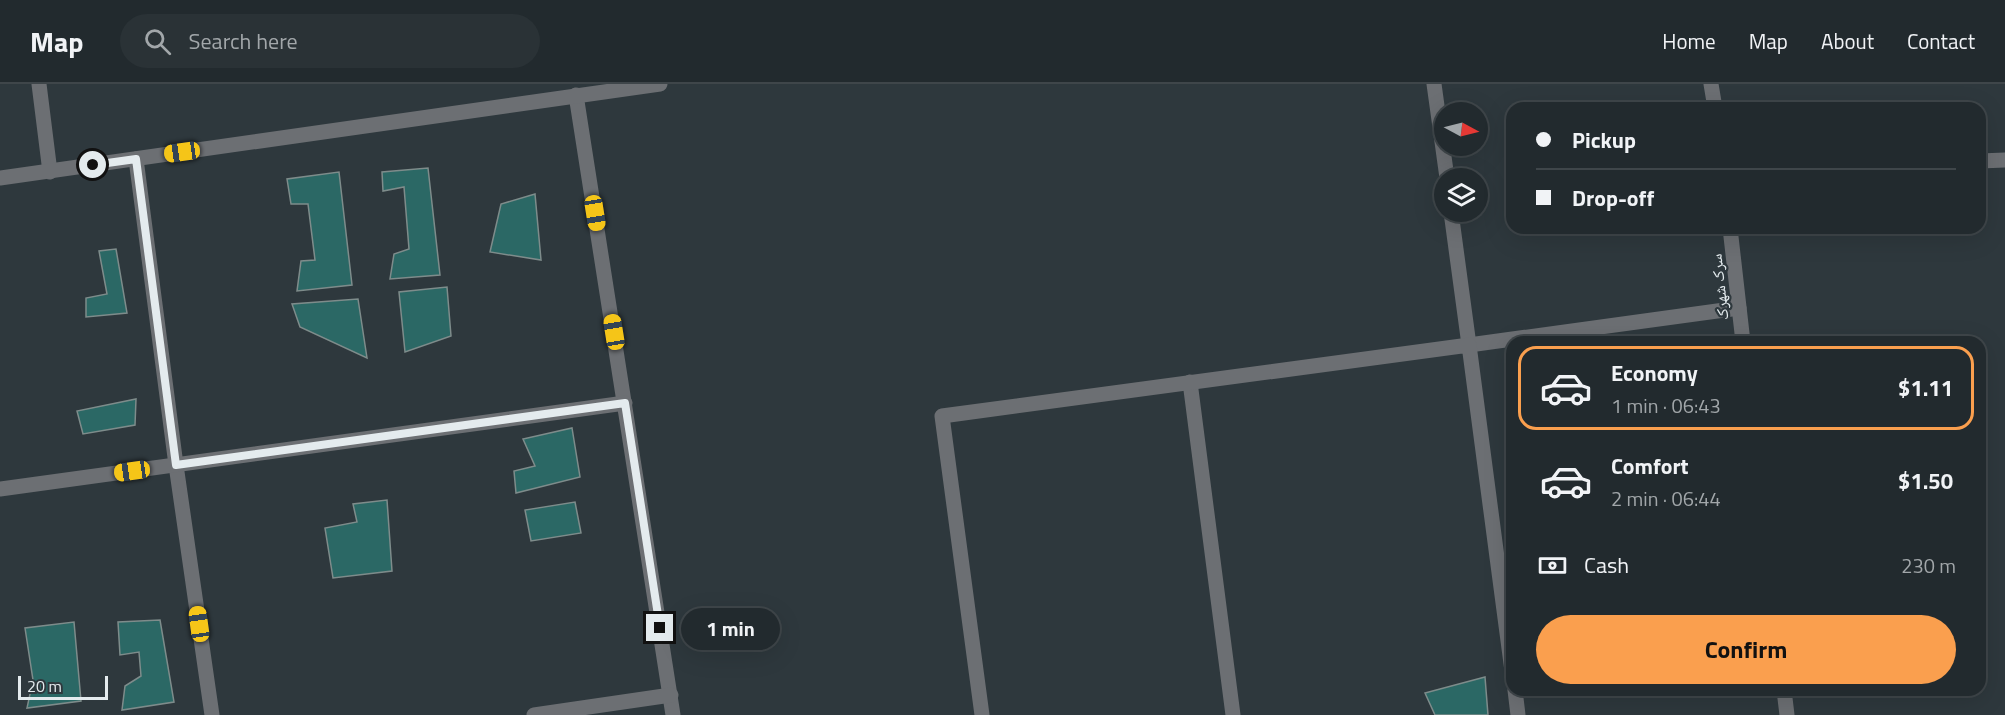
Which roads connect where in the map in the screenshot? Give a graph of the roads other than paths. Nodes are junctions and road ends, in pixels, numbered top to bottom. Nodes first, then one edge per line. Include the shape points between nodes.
1 (39, 84) edge
2 (660, 84) edge
3 (1434, 84) edge
4 (1711, 84) edge
5 (576, 95) junction
6 (1714, 102) edge
7 (136, 159) junction
8 (2005, 160) edge
9 (1986, 161) edge
10 (1446, 168) edge
11 (50, 172) junction
12 (0, 178) edge
13 (1452, 222) edge
14 (1731, 234) edge
15 (1739, 308) junction
16 (1535, 336) edge
17 (1742, 336) edge
18 (1506, 340) edge
19 (1469, 345) junction
20 (1190, 382) junction
21 (625, 403) junction
22 (176, 465) junction
23 (0, 489) edge
24 (1506, 626) edge
25 (671, 695) junction
26 (1516, 696) edge
27 (1785, 696) edge
28 (212, 715) edge
29 (534, 715) edge
30 (673, 715) edge
31 (982, 715) edge
32 (1233, 715) edge
33 (1518, 715) edge
34 (1787, 715) edge

1 - 11 street
2 - 5 street
3 - 10 street
4 - 6 street
5 - 7 street
5 - 21 street
7 - 11 street
7 - 22 street
8 - 9 street
11 - 12 street
13 - 19 street
14 - 15 street, سرک شهرک
15 - 16 street
15 - 17 street, سرک شهرک
18 - 19 street
19 - 20 street
19 - 24 street
20 - 31 street via 942,416
20 - 32 street
21 - 22 street
21 - 25 street
22 - 23 street
22 - 28 street
25 - 29 street
25 - 30 street
26 - 33 street
27 - 34 street

